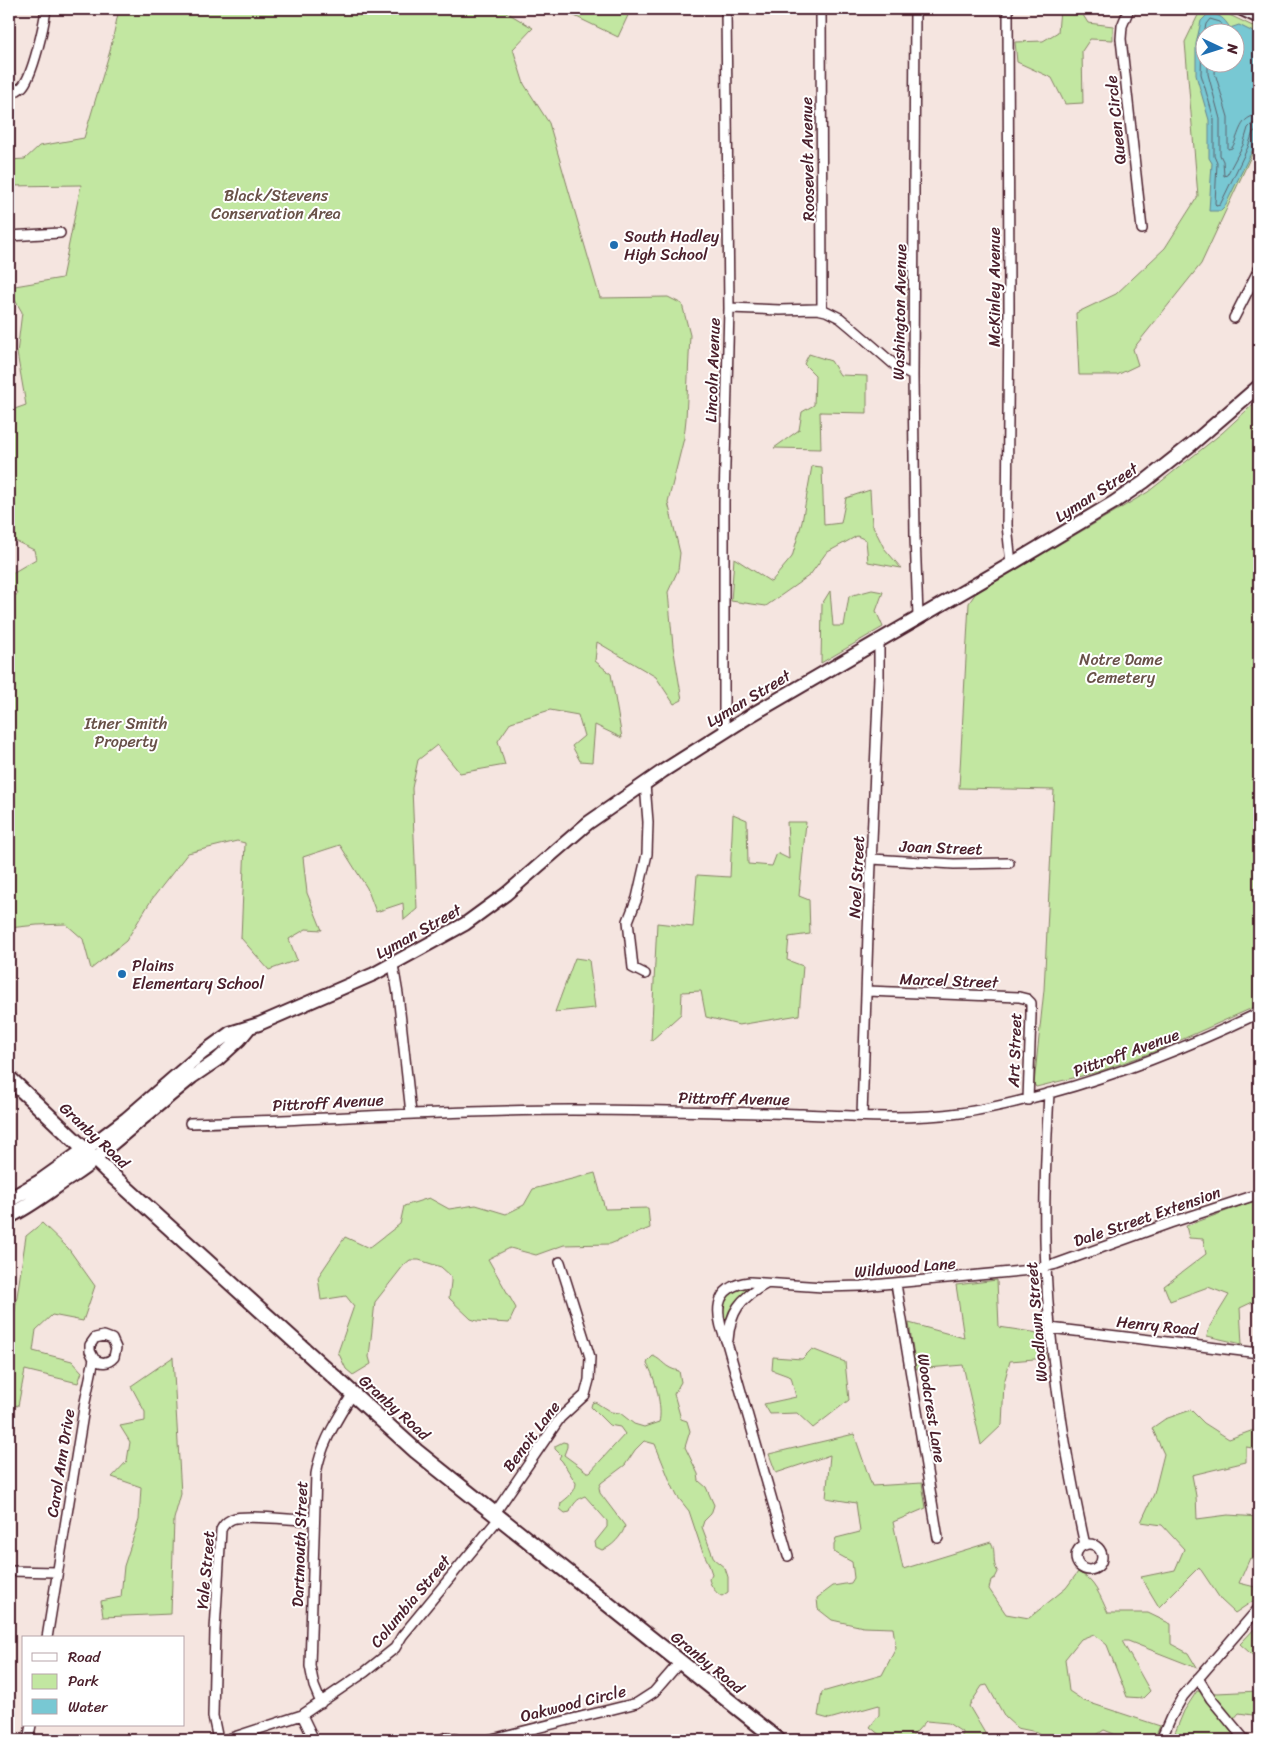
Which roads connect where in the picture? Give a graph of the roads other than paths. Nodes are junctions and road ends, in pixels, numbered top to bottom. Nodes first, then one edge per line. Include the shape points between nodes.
1 (46, 9) edge
2 (726, 9) edge
3 (821, 9) edge
4 (915, 9) edge
5 (1008, 9) edge
6 (1129, 9) edge
7 (1242, 9) edge
8 (1259, 17) edge
9 (9, 95) edge
10 (1142, 229) dead end
11 (60, 233) dead end
12 (9, 236) edge
13 (1259, 269) edge
14 (729, 308) junction
15 (822, 309) junction
16 (1234, 318) dead end
17 (913, 376) junction
18 (1259, 386) edge
19 (1011, 564) junction
20 (918, 616) junction
21 (879, 640) junction
22 (724, 731) junction
23 (645, 784) junction
24 (872, 859) junction
25 (1009, 863) dead end
26 (393, 965) junction
27 (645, 974) dead end
28 (867, 992) junction
29 (1029, 1001) joint
30 (1259, 1013) edge
31 (9, 1078) edge
32 (1049, 1094) junction
33 (1028, 1100) junction
34 (411, 1113) junction
35 (862, 1116) junction
36 (190, 1123) dead end
37 (90, 1154) junction
38 (1259, 1194) edge
39 (9, 1200) edge
40 (9, 1216) edge
41 (560, 1262) dead end
42 (1046, 1267) junction
43 (766, 1284) junction
44 (896, 1284) junction
45 (1050, 1328) junction
46 (727, 1343) junction
47 (1259, 1353) edge
48 (94, 1359) dead end
49 (353, 1394) junction
50 (497, 1515) junction
51 (314, 1521) junction
52 (938, 1538) dead end
53 (1085, 1545) dead end
54 (788, 1556) dead end
55 (9, 1571) edge
56 (56, 1572) junction
57 (1259, 1608) edge
58 (46, 1636) edge
59 (680, 1662) junction
60 (1198, 1678) junction
61 (321, 1703) junction
62 (302, 1715) junction
63 (31, 1726) edge
64 (28, 1740) edge
65 (218, 1740) edge
66 (225, 1740) edge
67 (314, 1740) edge
68 (439, 1740) edge
69 (458, 1740) edge
70 (488, 1740) edge
71 (778, 1740) edge
72 (1161, 1740) edge
73 (1245, 1740) edge

1 - 9 street via 27,80
2 - 14 street, Lincoln Avenue
3 - 15 street, Roosevelt Avenue
4 - 17 street, Washington Avenue
5 - 19 street, McKinley Avenue via 1007,524
6 - 10 street, Queen Circle via 1121,39
7 - 8 main road
11 - 12 street
13 - 16 street
14 - 15 street
14 - 22 street, Lincoln Avenue via 724,519
15 - 17 street via 840,318 890,362
17 - 20 street, Washington Avenue
18 - 19 main road, Lyman Street via 1144,482
19 - 20 main road, Lyman Street
20 - 21 main road, Lyman Street
21 - 22 main road, Lyman Street
21 - 24 street, Noel Street
22 - 23 main road, Lyman Street
23 - 26 main road, Lyman Street via 588,824 485,910
23 - 27 street via 647,854 628,921 633,968
24 - 25 street, Joan Street via 954,864
24 - 28 street, Noel Street
26 - 34 street
26 - 37 main road, Lyman Street via 249,1028 230,1033 126,1119
28 - 29 street, Marcel Street via 1019,997
28 - 35 street, Noel Street
29 - 33 street, Art Street
30 - 32 street, Pittroff Avenue via 1142,1065
31 - 37 main road, Granby Road
32 - 33 street, Pittroff Avenue
32 - 42 street, Woodlawn Street via 1045,1163
33 - 35 street, Pittroff Avenue via 944,1115
34 - 35 street, Pittroff Avenue via 575,1110
34 - 36 street, Pittroff Avenue
37 - 39 main road
37 - 40 main road via 79,1173
37 - 49 main road, Granby Road
38 - 42 street, Dale Street Extension
41 - 50 street, Benoit Lane via 590,1357 587,1391 560,1418
42 - 44 street, Wildwood Lane
42 - 45 street, Woodlawn Street
43 - 44 street, Wildwood Lane via 823,1287
43 - 46 street, Wildwood Lane via 736,1308 730,1320
43 - 46 street, Wildwood Lane via 738,1284 722,1298 718,1314
44 - 52 street, Woodcrest Lane
45 - 47 street, Henry Road
45 - 53 street, Woodlawn Street via 1068,1459
46 - 54 street, Wildwood Lane
48 - 56 street, Carol Ann Drive
49 - 50 main road, Granby Road via 416,1451
49 - 51 street, Dartmouth Street via 321,1453 316,1474
50 - 59 main road, Granby Road
50 - 61 street, Columbia Street via 395,1648
51 - 61 street, Dartmouth Street via 310,1666
51 - 65 street, Yale Street via 243,1518 230,1520 221,1530 213,1716
55 - 56 street
56 - 58 street, Carol Ann Drive
57 - 60 street
59 - 70 street, Oakwood Circle via 654,1692 637,1703
59 - 71 main road, Granby Road
60 - 72 street via 1179,1703
60 - 73 street
61 - 62 street, Columbia Street
62 - 66 street, Columbia Street
62 - 67 street
63 - 64 street
68 - 69 street via 448,1737

